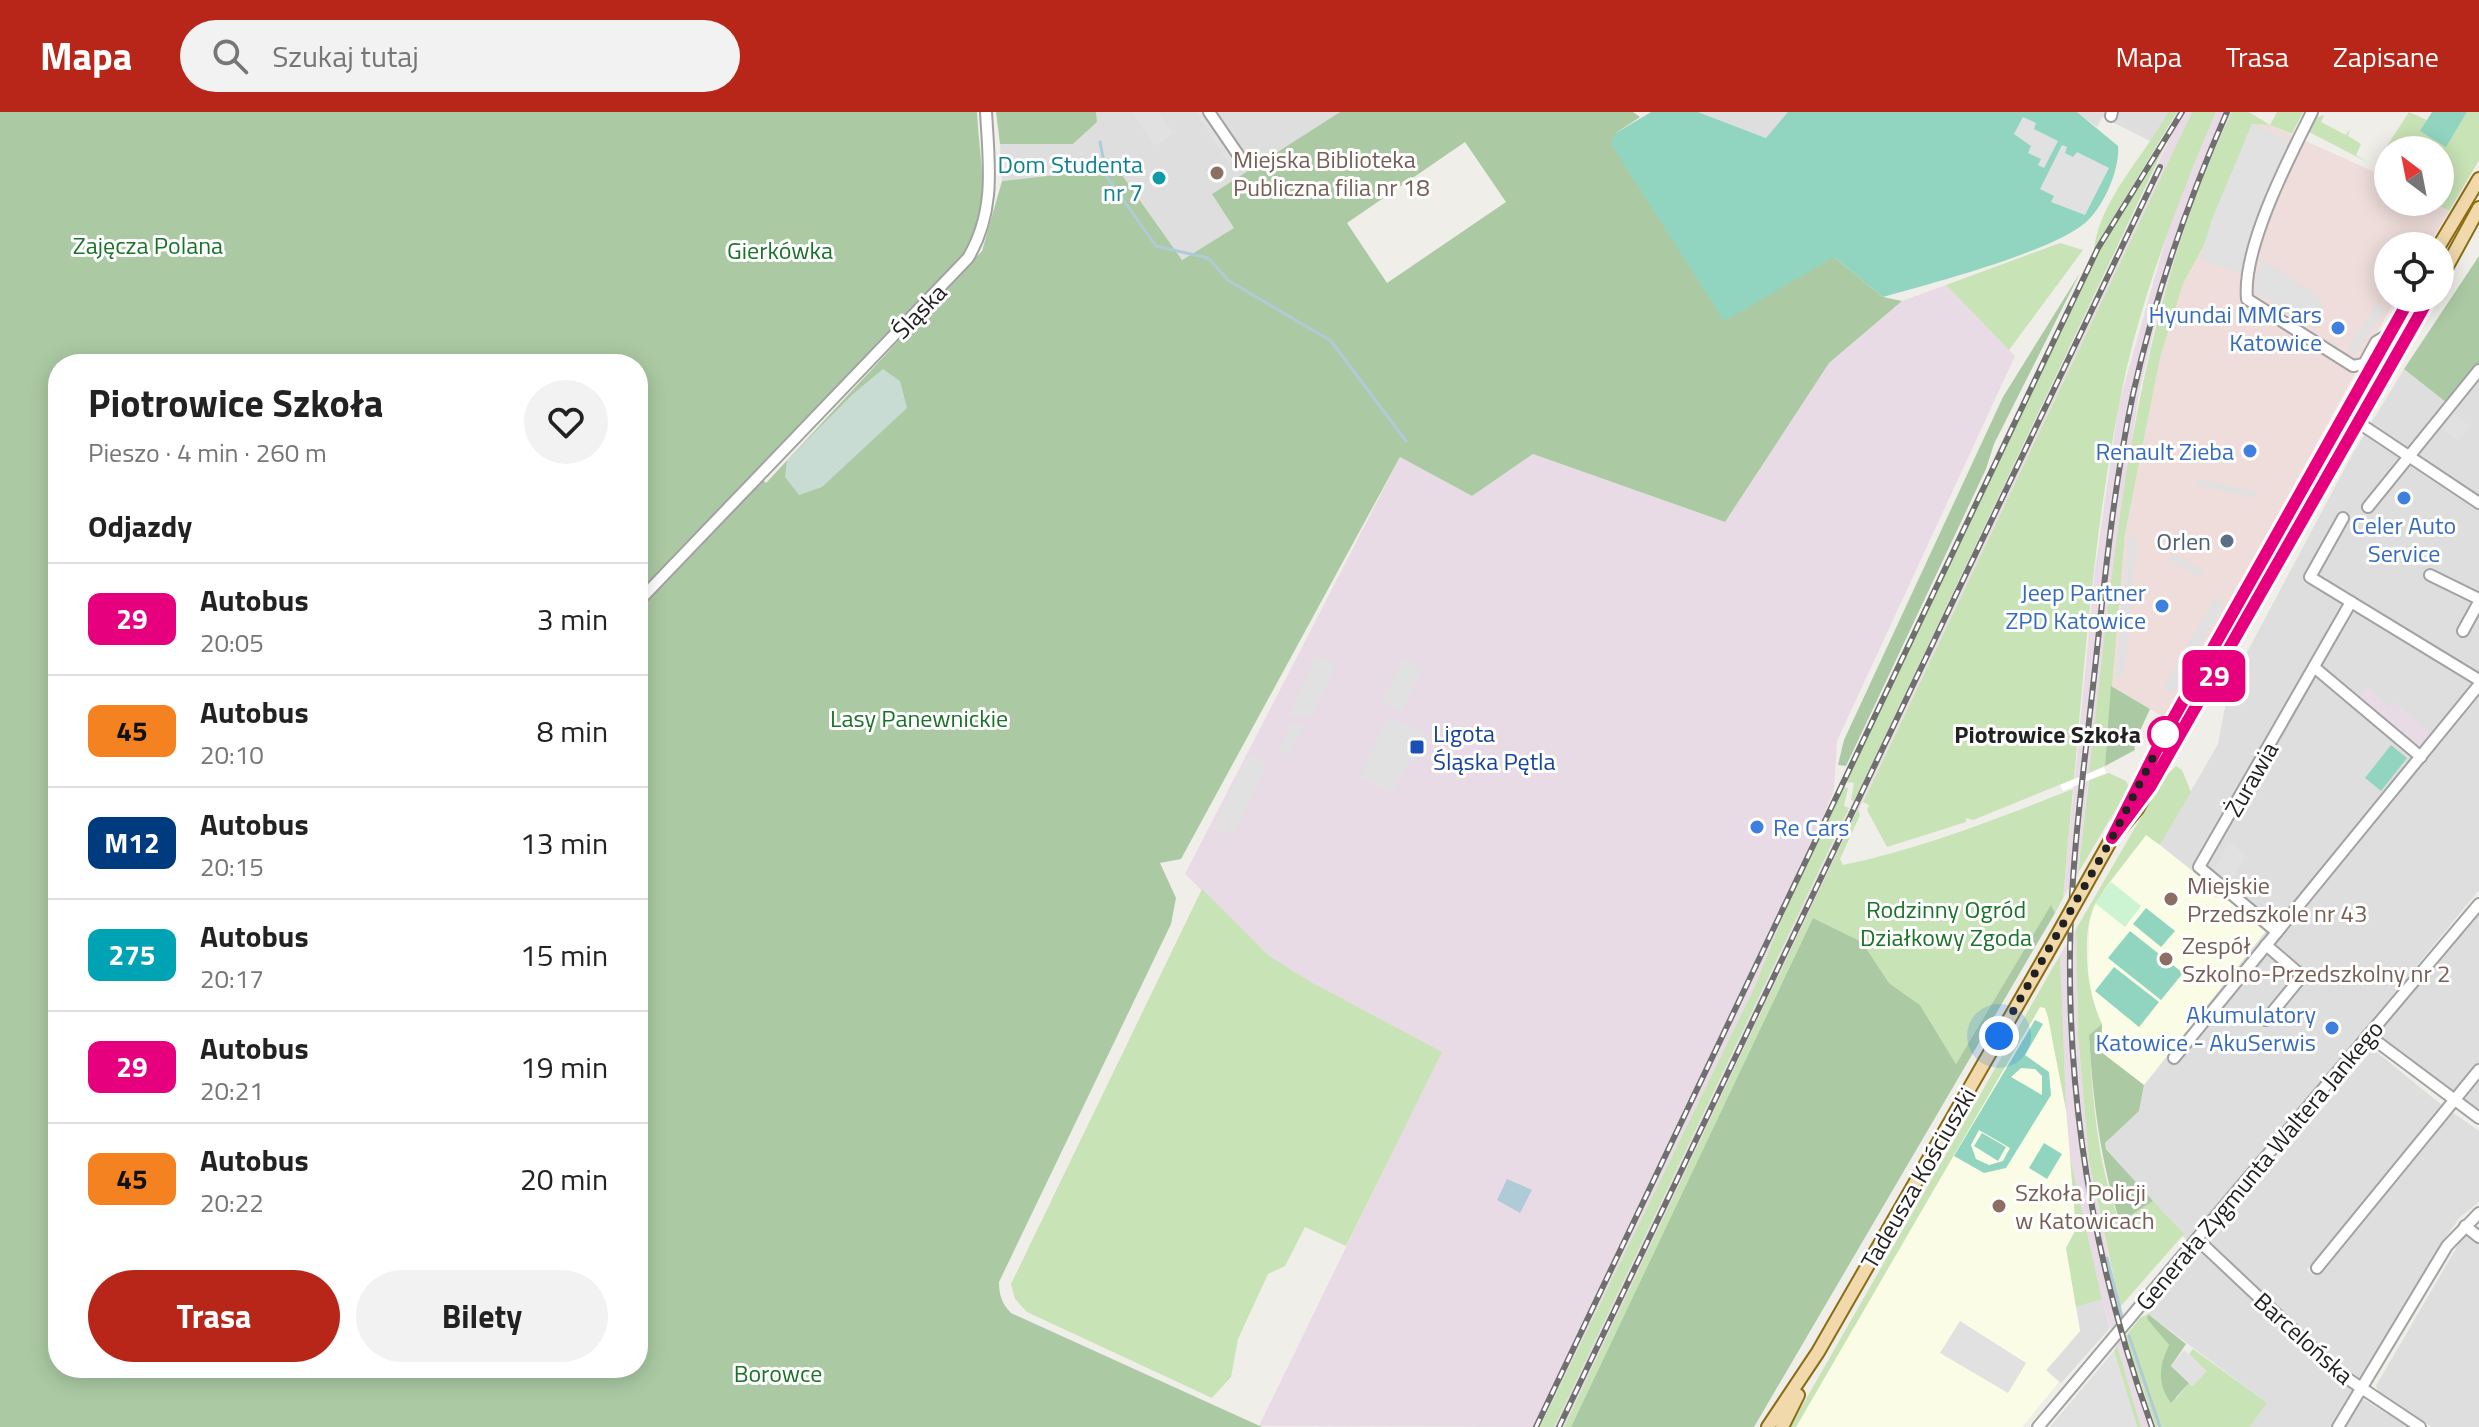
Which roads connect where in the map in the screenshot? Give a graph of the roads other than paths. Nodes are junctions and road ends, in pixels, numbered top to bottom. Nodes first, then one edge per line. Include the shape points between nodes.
1 (986, 112) edge
2 (1209, 112) edge
3 (2312, 112) edge
4 (1239, 156) dead end
5 (2479, 170) edge
6 (2479, 179) edge
7 (2463, 203) junction
8 (2479, 208) edge
9 (2479, 222) edge
10 (2447, 232) edge
11 (2457, 249) junction
12 (2454, 254) edge
13 (2402, 312) edge
14 (2421, 312) edge
15 (2389, 334) junction
16 (2479, 370) edge
17 (2359, 423) junction
18 (2408, 458) junction
19 (2479, 503) edge
20 (2368, 507) dead end
21 (2343, 518) dead end
22 (2430, 575) dead end
23 (648, 592) edge
24 (2479, 601) edge
25 (2351, 602) junction
26 (2463, 631) dead end
27 (2314, 667) junction
28 (2479, 683) edge
29 (2421, 757) junction
30 (2112, 838) junction
31 (2479, 904) edge
32 (2277, 932) junction
33 (2266, 945) junction
34 (2266, 1020) dead end
35 (2368, 1035) junction
36 (2174, 1058) dead end
37 (2479, 1070) edge
38 (2454, 1101) junction
39 (2479, 1118) edge
40 (2479, 1213) edge
41 (2465, 1226) junction
42 (2479, 1237) edge
43 (2197, 1239) junction
44 (2317, 1268) dead end
45 (1818, 1352) junction
46 (2363, 1390) junction
47 (1768, 1427) edge
48 (1782, 1427) edge
49 (2038, 1427) edge
50 (2338, 1427) edge
51 (2420, 1427) edge

1 - 23 street, Śląska via 990,195 982,231 968,258
2 - 4 street
3 - 15 street via 2263,221 2246,278 2247,299 2353,366 2364,364 2376,342
5 - 7 main road
6 - 7 main road
7 - 10 main road
8 - 11 main road
9 - 11 main road
11 - 12 main road
13 - 15 main road, Tadeusza Kościuszki
14 - 17 main road, Tadeusza Kościuszki
15 - 30 main road, Tadeusza Kościuszki via 2171,722
16 - 18 street
17 - 18 street
17 - 30 main road, Tadeusza Kościuszki via 2150,787
18 - 19 street
18 - 20 street
21 - 25 street via 2310,577
22 - 24 street
24 - 26 street
25 - 27 street, Żurawia
25 - 28 street
27 - 29 street
27 - 32 street, Żurawia via 2199,867
28 - 29 street
29 - 32 street
30 - 45 main road, Tadeusza Kościuszki, bridge
31 - 35 street, Generała Zygmunta Waltera Jankego
32 - 33 street
33 - 34 street via 2302,976
33 - 36 street
35 - 38 street
35 - 43 street, Generała Zygmunta Waltera Jankego
37 - 38 street
38 - 39 street
38 - 44 street
40 - 41 street
41 - 42 street
41 - 46 street via 2447,1246
43 - 46 street, Barcelońska
43 - 49 street, Generała Zygmunta Waltera Jankego
45 - 47 main road, Tadeusza Kościuszki
45 - 48 main road, Tadeusza Kościuszki
46 - 50 street
46 - 51 street, Barcelońska

